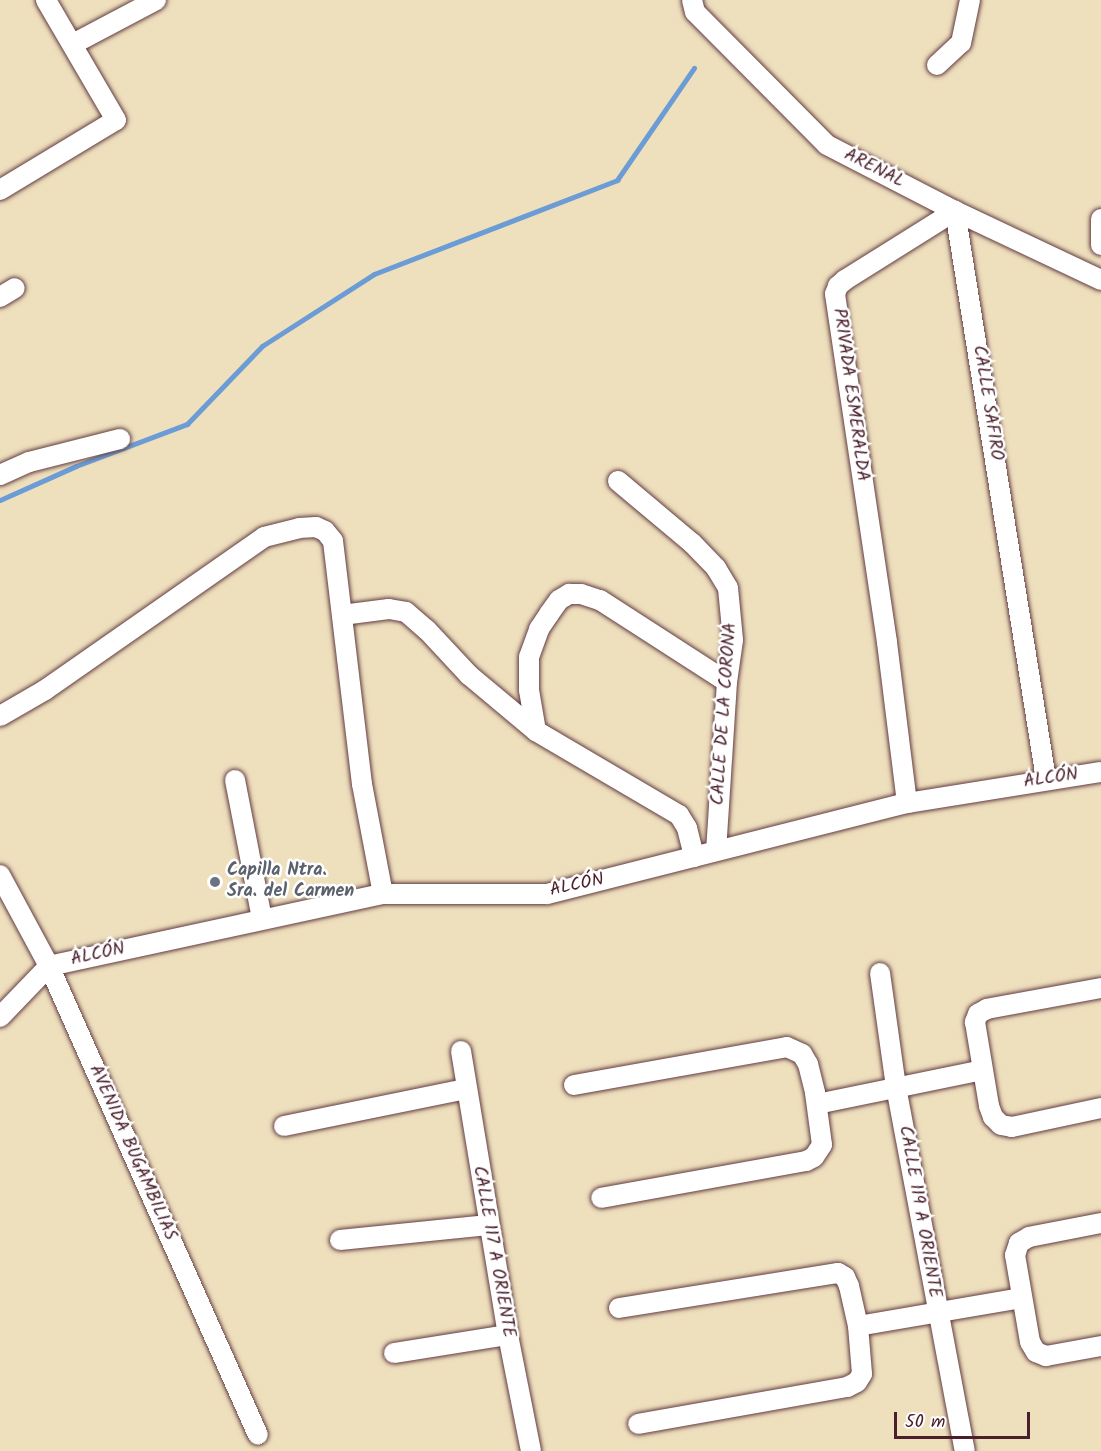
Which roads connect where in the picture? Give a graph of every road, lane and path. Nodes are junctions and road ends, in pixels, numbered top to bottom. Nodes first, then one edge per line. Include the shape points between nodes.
1 (46, 0) edge
2 (156, 0) edge
3 (692, 0) edge
4 (970, 0) edge
5 (73, 44) junction
6 (937, 65) dead end
7 (0, 190) edge
8 (955, 211) junction
9 (1101, 219) edge
10 (1101, 245) edge
11 (1101, 280) edge
12 (120, 439) dead end
13 (0, 475) edge
14 (618, 481) dead end
15 (342, 615) junction
16 (727, 682) junction
17 (0, 716) edge
18 (536, 731) junction
19 (1101, 772) edge
20 (1047, 779) junction
21 (235, 780) dead end
22 (907, 803) junction
23 (716, 850) junction
24 (694, 856) junction
25 (0, 875) edge
26 (383, 894) junction
27 (262, 919) junction
28 (49, 966) junction
29 (880, 973) dead end
30 (1101, 988) edge
31 (0, 1017) edge
32 (461, 1052) dead end
33 (982, 1070) junction
34 (574, 1085) dead end
35 (896, 1087) junction
36 (466, 1089) junction
37 (817, 1104) junction
38 (1101, 1108) edge
39 (284, 1126) dead end
40 (601, 1198) dead end
41 (1101, 1223) edge
42 (488, 1225) junction
43 (340, 1240) dead end
44 (1021, 1298) junction
45 (619, 1308) dead end
46 (937, 1314) junction
47 (858, 1326) junction
48 (508, 1335) junction
49 (1101, 1346) edge
50 (394, 1353) dead end
51 (638, 1424) dead end
52 (258, 1435) dead end
53 (530, 1451) edge
54 (965, 1451) edge

1 - 5 street
2 - 5 street
3 - 8 street, ARENAL via 695,12 827,145
4 - 6 street via 961,43
5 - 7 street via 116,120
8 - 11 street, ARENAL
8 - 20 street, CALLE SAFIRO
8 - 22 street, PRIVADA ESMERALDA via 845,280 835,294
9 - 10 street
12 - 13 street via 29,462
14 - 16 street, CALLE DE LA CORONA via 692,543 716,568 728,588 733,640
15 - 17 street via 333,541 325,531 299,528 264,537 45,690
15 - 18 street via 389,609 406,612 469,675
15 - 26 street via 362,784
16 - 18 street via 600,600 569,594 559,600 539,629 529,657 529,690
16 - 23 street, CALLE DE LA CORONA
18 - 24 street via 679,815 687,828
19 - 20 street, ALCÓN
20 - 22 street, ALCÓN
21 - 27 street
22 - 23 street, ALCÓN
23 - 24 street, ALCÓN
24 - 26 street, ALCÓN via 547,894
25 - 28 street, AVENIDA BUGAMBILIAS
26 - 27 street, ALCÓN
27 - 28 street, ALCÓN
28 - 31 street
28 - 52 street, AVENIDA BUGAMBILIAS
29 - 35 street, CALLE 119 A ORIENTE
30 - 33 street via 987,1009 978,1014 975,1035
32 - 36 street, CALLE 117 A ORIENTE
33 - 35 street
33 - 38 street via 993,1117 1001,1125 1012,1127
34 - 37 street via 787,1047 802,1054 808,1064
35 - 37 street
35 - 46 street, CALLE 119 A ORIENTE
36 - 39 street
36 - 42 street, CALLE 117 A ORIENTE
37 - 40 street via 822,1145 806,1161
41 - 44 street via 1029,1236 1019,1243 1016,1255
42 - 43 street
42 - 48 street, CALLE 117 A ORIENTE
44 - 46 street
44 - 49 street via 1030,1342 1036,1352 1046,1356
45 - 47 street via 838,1273 845,1276 849,1286
46 - 47 street
46 - 54 street, CALLE 119 A ORIENTE
47 - 51 street via 862,1374 847,1387
48 - 50 street
48 - 53 street, CALLE 117 A ORIENTE

